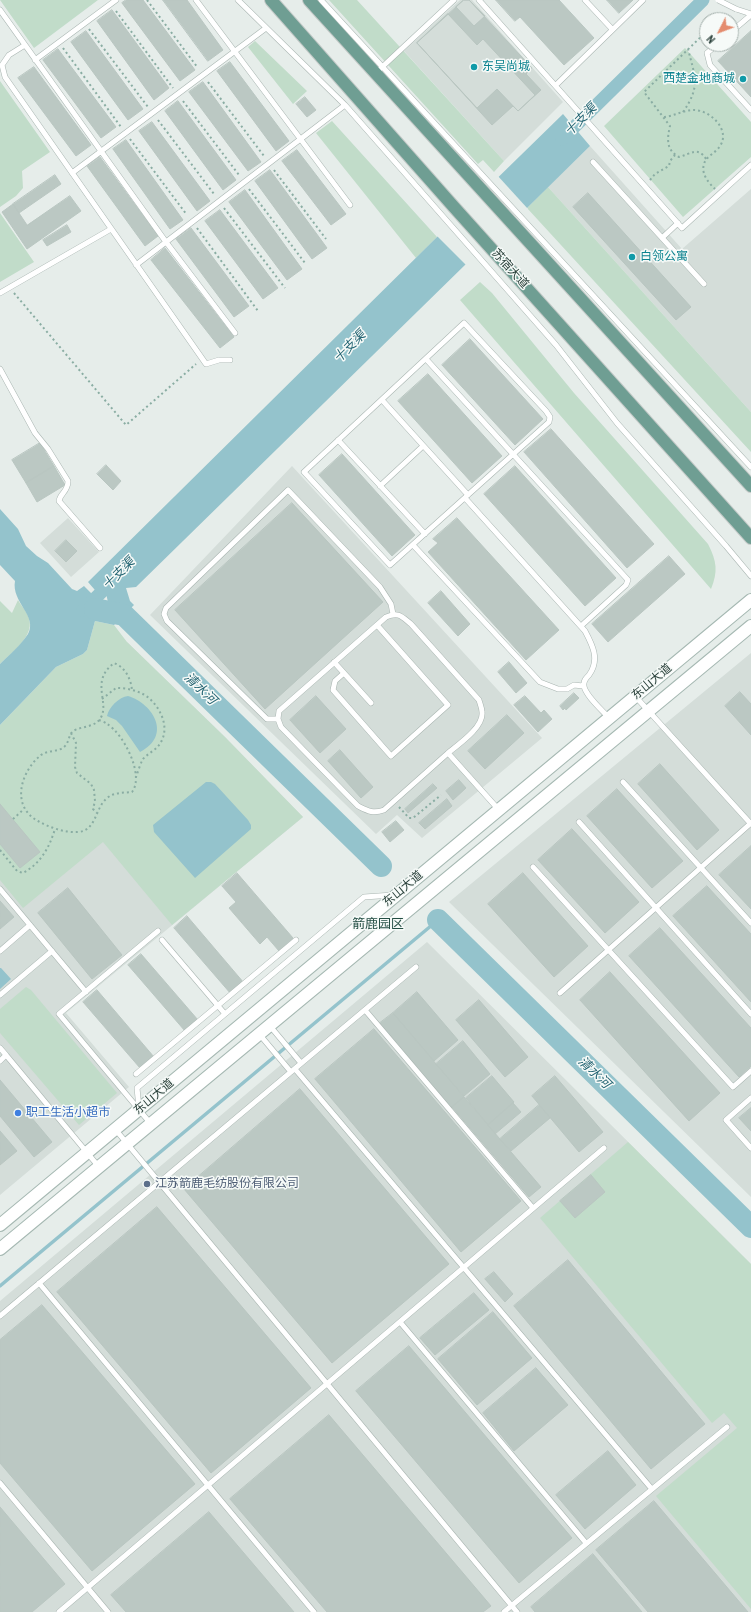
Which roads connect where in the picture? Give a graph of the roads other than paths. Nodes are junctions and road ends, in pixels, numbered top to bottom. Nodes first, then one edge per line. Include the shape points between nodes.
1 (116, 0) edge
2 (196, 0) edge
3 (238, 0) edge
4 (271, 0) edge
5 (309, 0) edge
6 (321, 0) edge
7 (454, 0) edge
8 (479, 0) edge
9 (585, 0) edge
10 (643, 0) edge
11 (718, 0) edge
12 (0, 10) edge
13 (751, 14) edge
14 (739, 25) edge
15 (266, 28) junction
16 (612, 30) junction
17 (25, 45) junction
18 (235, 51) junction
19 (708, 52) edge
20 (35, 60) junction
21 (379, 70) junction
22 (556, 85) junction
23 (345, 106) junction
24 (751, 110) edge
25 (301, 139) junction
26 (102, 152) junction
27 (593, 162) dead end
28 (751, 165) edge
29 (72, 173) junction
30 (350, 205) dead end
31 (678, 223) junction
32 (111, 229) junction
33 (662, 238) junction
34 (166, 242) junction
35 (136, 265) junction
36 (704, 284) dead end
37 (0, 293) edge
38 (235, 333) dead end
39 (426, 359) junction
40 (230, 360) dead end
41 (0, 369) edge
42 (382, 400) junction
43 (338, 440) junction
44 (423, 446) junction
45 (513, 455) junction
46 (751, 467) edge
47 (380, 486) junction
48 (751, 486) edge
49 (466, 497) junction
50 (425, 534) junction
51 (751, 538) edge
52 (413, 545) junction
53 (100, 548) dead end
54 (751, 576) edge
55 (751, 600) edge
56 (393, 614) junction
57 (377, 625) junction
58 (580, 626) junction
59 (751, 626) edge
60 (334, 662) junction
61 (344, 673) junction
62 (584, 686) junction
63 (635, 696) junction
64 (371, 703) dead end
65 (648, 711) junction
66 (278, 718) junction
67 (609, 718) junction
68 (448, 753) junction
69 (623, 782) dead end
70 (498, 810) junction
71 (579, 822) dead end
72 (751, 824) edge
73 (533, 867) dead end
74 (701, 868) junction
75 (0, 889) edge
76 (397, 895) junction
77 (656, 908) junction
78 (751, 923) edge
79 (30, 925) junction
80 (158, 931) dead end
81 (162, 940) dead end
82 (296, 940) dead end
83 (609, 950) junction
84 (0, 951) edge
85 (52, 951) junction
86 (416, 967) dead end
87 (86, 992) junction
88 (560, 993) dead end
89 (0, 996) edge
90 (218, 1006) junction
91 (365, 1010) junction
92 (225, 1014) junction
93 (751, 1014) edge
94 (270, 1025) junction
95 (259, 1034) junction
96 (0, 1048) edge
97 (6, 1055) junction
98 (0, 1061) edge
99 (301, 1063) junction
100 (293, 1070) junction
101 (751, 1071) edge
102 (136, 1074) dead end
103 (751, 1098) edge
104 (139, 1109) junction
105 (151, 1124) junction
106 (115, 1129) junction
107 (127, 1144) junction
108 (604, 1148) dead end
109 (751, 1148) edge
110 (87, 1152) junction
111 (99, 1167) junction
112 (160, 1183) junction
113 (533, 1208) junction
114 (0, 1225) edge
115 (0, 1249) edge
116 (464, 1268) junction
117 (39, 1283) junction
118 (0, 1316) edge
119 (400, 1322) junction
120 (327, 1384) junction
121 (727, 1427) dead end
122 (0, 1483) edge
123 (208, 1485) junction
124 (652, 1488) junction
125 (586, 1543) junction
126 (87, 1588) junction
127 (512, 1605) junction
128 (59, 1612) edge
129 (108, 1612) edge
130 (314, 1612) edge
131 (504, 1612) edge
132 (517, 1612) edge

1 - 20 lane
2 - 18 lane
3 - 15 lane
4 - 51 main road, 苏宿大道
5 - 21 main road
6 - 21 lane
7 - 21 lane
8 - 22 lane
9 - 16 lane
10 - 16 lane
11 - 13 lane, bridge
12 - 17 lane
13 - 14 lane
15 - 18 lane
15 - 23 lane
16 - 22 lane
17 - 20 lane
17 - 29 lane via 9,55 2,65 5,77
18 - 25 lane
18 - 26 lane
19 - 24 lane via 710,65
20 - 26 lane
21 - 46 lane via 487,180
21 - 48 main road via 474,182
22 - 31 lane
23 - 25 lane
23 - 54 lane via 556,345 617,423
25 - 30 lane
25 - 34 lane
26 - 29 lane
26 - 34 lane
27 - 33 lane
28 - 31 lane via 682,228
29 - 32 lane
31 - 33 lane
32 - 35 lane
32 - 37 lane
33 - 36 lane
34 - 35 lane
34 - 38 lane
35 - 40 lane via 206,364
39 - 42 lane
39 - 45 lane
39 - 45 lane via 464,323 546,411 550,416 549,422
41 - 53 lane via 35,433 68,481 68,487 59,502
42 - 43 lane
42 - 44 lane
43 - 47 lane
43 - 52 lane via 304,472 390,565
44 - 47 lane
44 - 49 lane
45 - 49 lane
45 - 58 lane via 628,580 626,585
47 - 50 lane
49 - 50 lane
49 - 58 lane
50 - 52 lane
52 - 62 lane via 540,682 558,689 567,689 574,685
55 - 63 main road, 东山大道
56 - 57 lane
56 - 66 lane via 391,604 380,587 288,490 166,608 164,614 167,621 267,719
56 - 68 lane via 401,615 411,624 479,700 482,720 476,729
57 - 60 lane
57 - 61 lane via 448,705 391,756 334,690 335,681
58 - 62 lane via 591,642 595,655 594,665
59 - 65 main road, 东山大道
60 - 61 lane
60 - 66 lane via 279,711
61 - 64 lane
62 - 67 lane via 586,692
63 - 65 lane
63 - 67 main road, 东山大道
65 - 72 lane
65 - 94 main road, 东山大道
66 - 68 lane via 281,727 358,806 370,813 384,810
67 - 70 main road, 东山大道
68 - 70 lane
69 - 74 lane
70 - 76 main road, 东山大道
71 - 77 lane
72 - 74 lane
73 - 83 lane
74 - 77 lane
74 - 78 lane
75 - 79 lane
76 - 92 lane via 364,897
76 - 104 main road, 东山大道
77 - 83 lane
77 - 93 lane
79 - 84 lane
79 - 85 lane
80 - 87 lane
81 - 90 lane
82 - 90 lane
83 - 88 lane
83 - 101 lane via 733,1087
85 - 87 lane
85 - 89 lane
86 - 91 lane
87 - 104 lane via 59,1014
90 - 92 lane
90 - 102 lane
91 - 99 lane
91 - 113 lane
92 - 104 lane via 137,1088
94 - 95 main road, 东山大道
94 - 99 lane
95 - 100 lane
95 - 105 main road, 东山大道
96 - 97 lane
97 - 98 lane
97 - 110 lane
99 - 100 lane
100 - 112 lane
100 - 116 lane
103 - 109 lane via 726,1120
104 - 105 lane
104 - 106 main road, 东山大道
105 - 107 main road, 东山大道
106 - 107 lane
106 - 110 main road, 东山大道
107 - 111 main road, 东山大道
107 - 112 lane
108 - 113 lane
110 - 111 lane
110 - 114 main road, 东山大道
111 - 115 main road, 东山大道
112 - 117 lane
112 - 120 lane
113 - 116 lane
116 - 119 lane
116 - 124 lane
117 - 118 lane
117 - 123 lane
119 - 120 lane
119 - 125 lane
120 - 123 lane
120 - 127 lane
121 - 124 lane
122 - 126 lane
123 - 126 lane
123 - 130 lane
124 - 125 lane
125 - 127 lane
126 - 128 lane
126 - 129 lane
127 - 131 lane
127 - 132 lane

